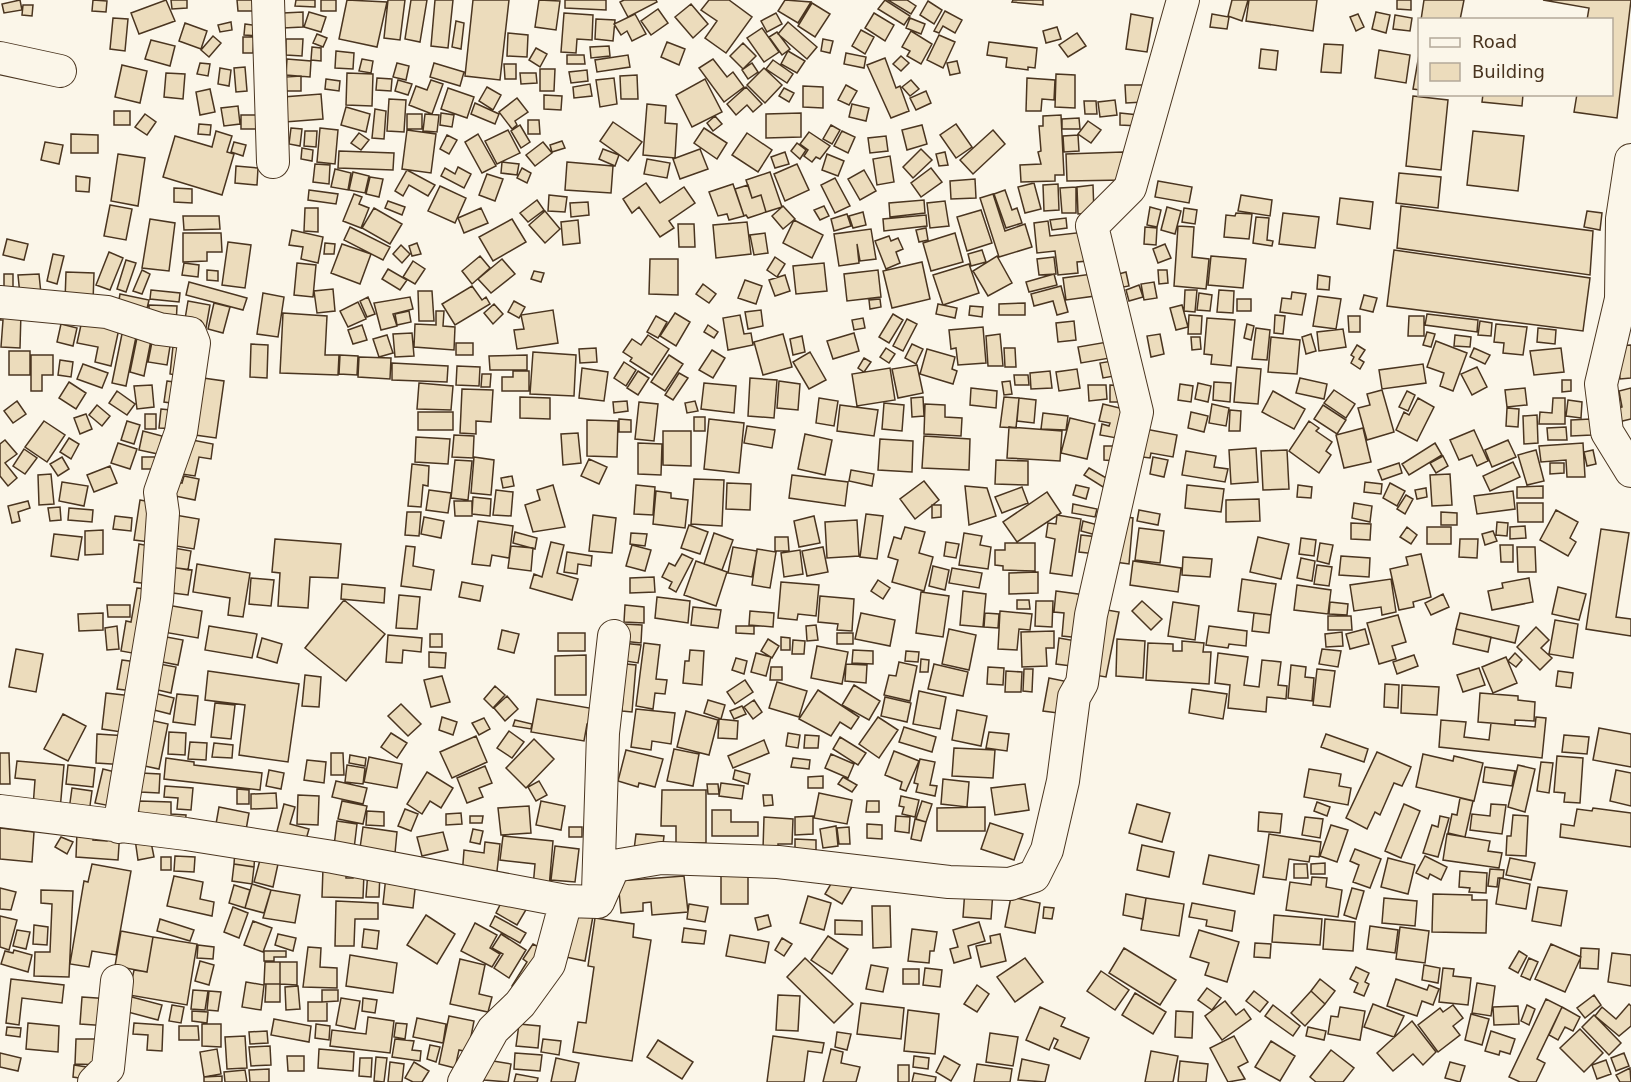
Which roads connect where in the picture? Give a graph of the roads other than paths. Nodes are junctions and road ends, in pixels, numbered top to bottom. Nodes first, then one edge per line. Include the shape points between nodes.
1 (268, 0) edge
2 (1183, 0) edge
3 (0, 58) edge
4 (60, 71) dead end
5 (1631, 160) edge
6 (273, 162) dead end
7 (0, 302) edge
8 (1631, 471) edge
9 (614, 636) dead end
10 (0, 811) edge
11 (119, 827) junction
12 (566, 901) junction
13 (598, 902) junction
14 (117, 981) dead end
15 (94, 1082) edge
16 (464, 1082) edge

1 - 6 street
2 - 13 street via 1130,188 1092,226 1137,412 1091,615 1082,683 1074,697 1063,781 1047,850 1034,876 1010,884 949,882 778,862 662,858 614,866
3 - 4 street
5 - 8 street via 1622,219 1621,298 1601,384 1607,432
7 - 11 street via 107,312 159,329 190,333 194,343 181,432 160,492 163,513 157,600
9 - 13 street via 603,733
10 - 11 street
11 - 12 street via 333,857
12 - 13 street
12 - 16 street via 549,964 520,1004 493,1030
14 - 15 street via 108,1068

